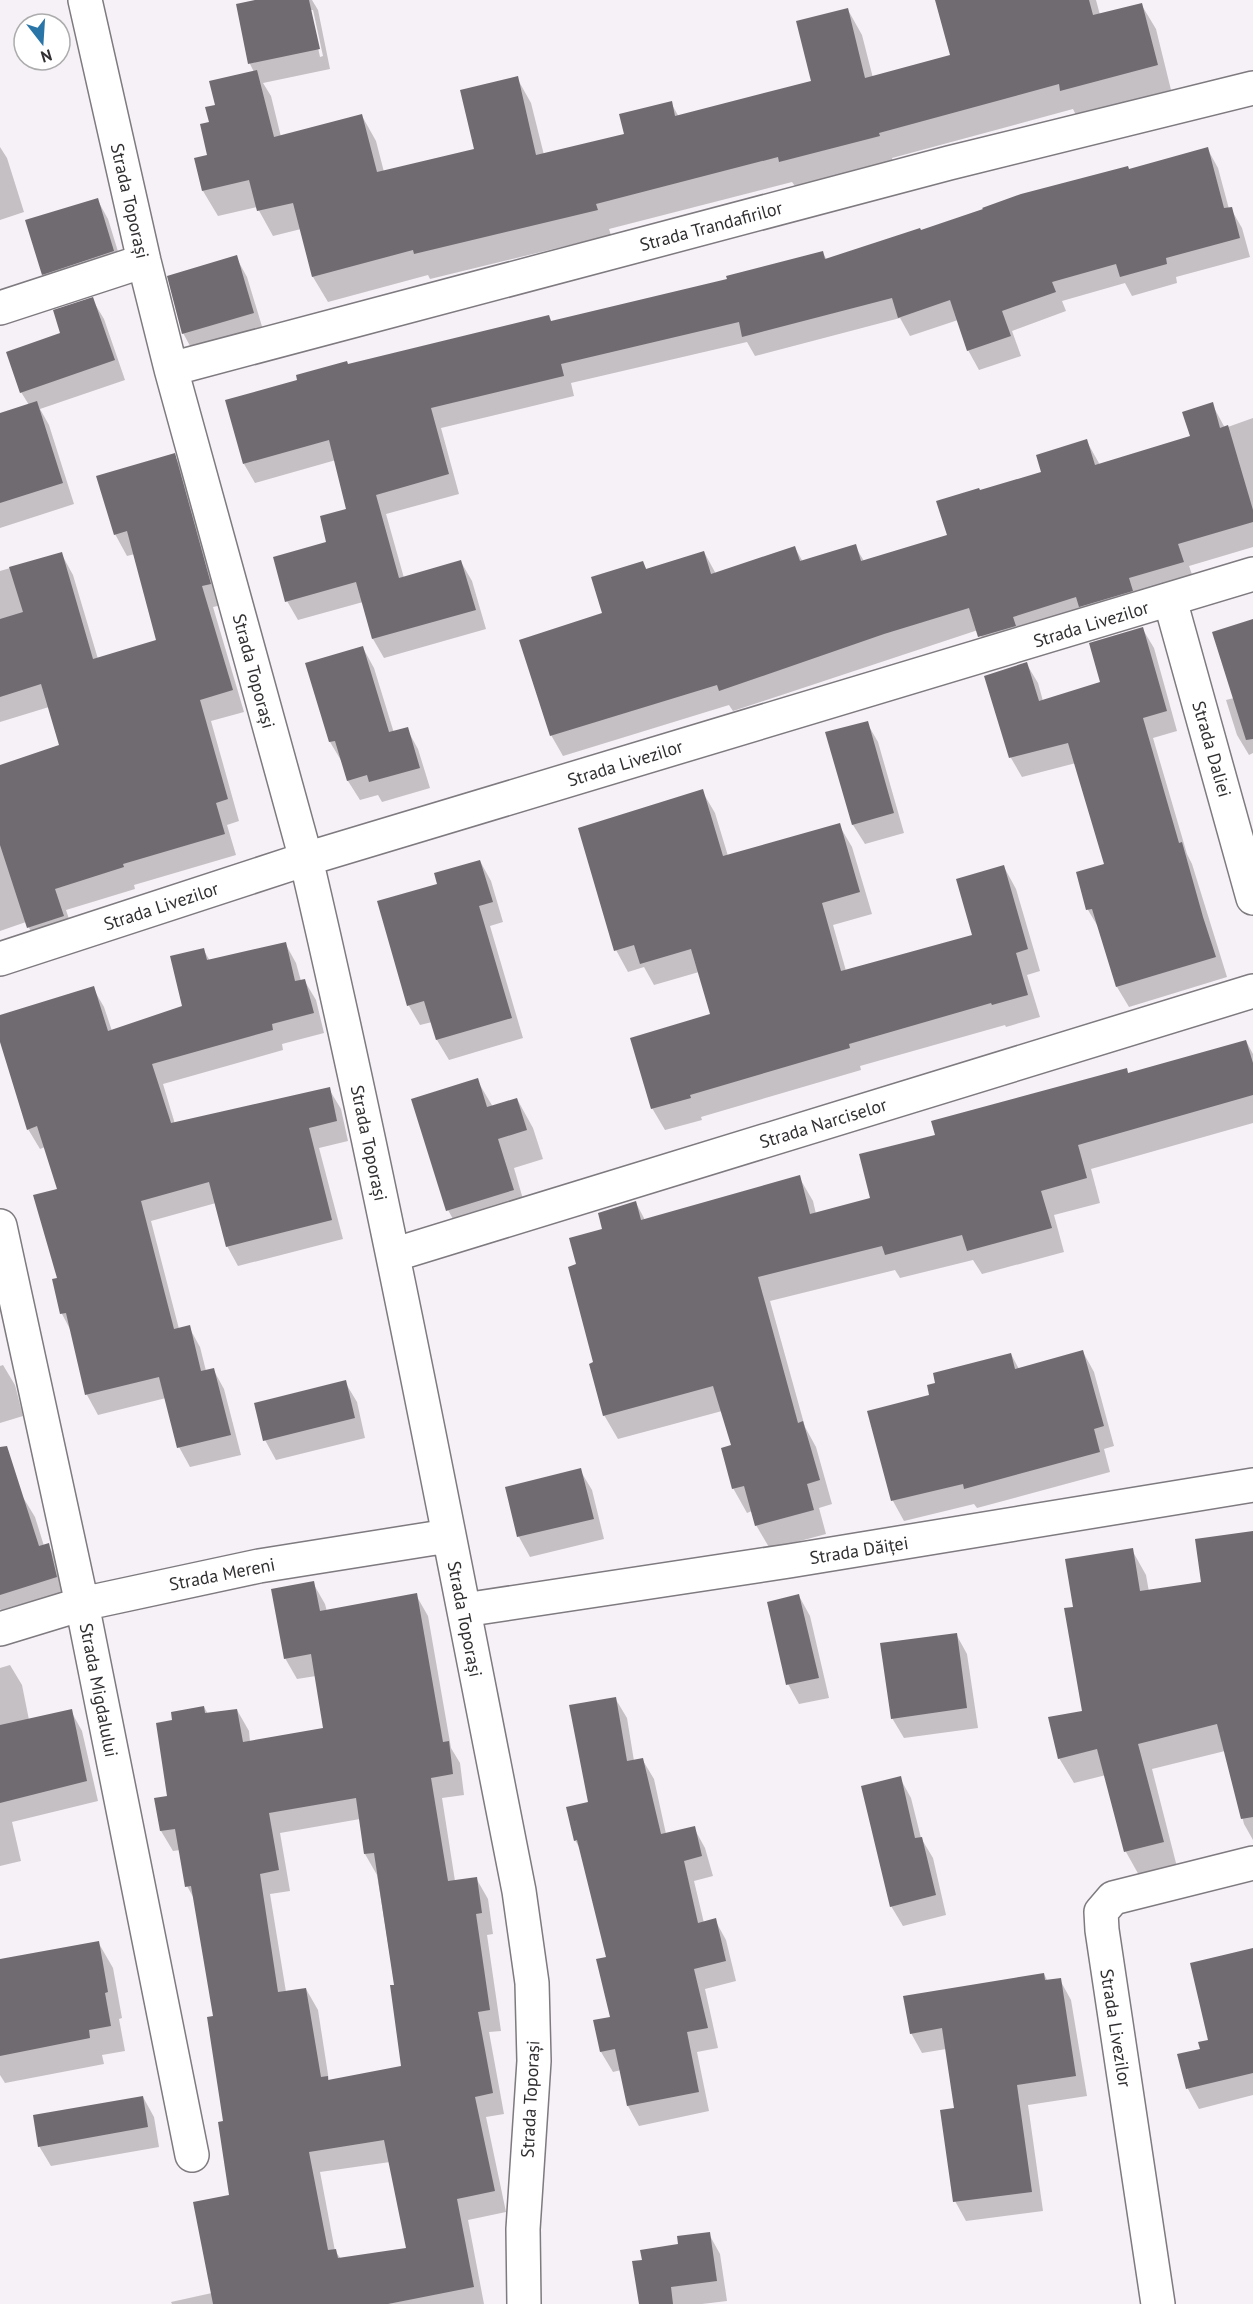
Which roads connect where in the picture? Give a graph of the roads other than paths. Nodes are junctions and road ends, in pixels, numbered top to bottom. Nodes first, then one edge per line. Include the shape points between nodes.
1 (85, 0) edge
2 (1253, 88) edge
3 (144, 261) junction
4 (0, 308) edge
5 (171, 369) junction
6 (1253, 574) edge
7 (1170, 600) junction
8 (306, 859) junction
9 (1253, 898) edge
10 (0, 959) edge
11 (1253, 991) edge
12 (0, 1226) edge
13 (393, 1255) junction
14 (1253, 1485) edge
15 (448, 1536) junction
16 (82, 1604) junction
17 (464, 1610) junction
18 (0, 1629) edge
19 (1253, 1863) edge
20 (192, 2155) dead end
21 (525, 2304) edge
22 (1158, 2304) edge

1 - 3 street, Strada Toporași
2 - 5 street, Strada Trandafirilor via 949,163
3 - 4 street
3 - 5 street, Strada Toporași
5 - 8 street, Strada Toporași
6 - 7 street, Strada Livezilor
7 - 8 street, Strada Livezilor
7 - 9 street, Strada Daliei
8 - 10 street, Strada Livezilor
8 - 13 street, Strada Toporași
11 - 13 street, Strada Narciselor
12 - 16 street, Strada Migdalului
13 - 15 street, Strada Toporași
14 - 17 street, Strada Dăiței
15 - 16 street, Strada Mereni via 259,1566
15 - 17 street, Strada Toporași
16 - 18 street, Strada Mereni
16 - 20 street, Strada Migdalului
17 - 21 street, Strada Toporași via 519,1891 532,1983 534,2061 523,2229
19 - 22 street, Strada Livezilor via 1113,1898 1101,1912

